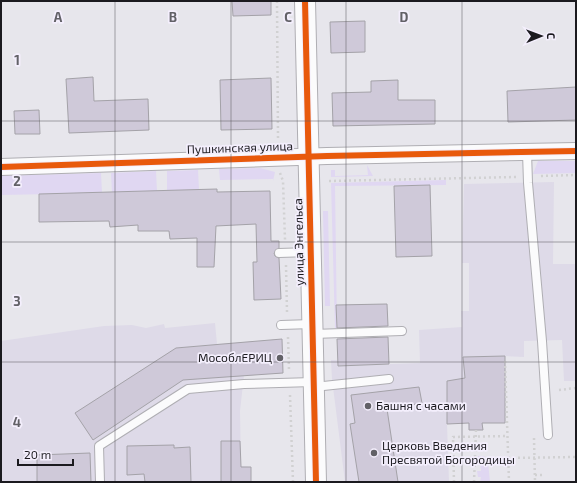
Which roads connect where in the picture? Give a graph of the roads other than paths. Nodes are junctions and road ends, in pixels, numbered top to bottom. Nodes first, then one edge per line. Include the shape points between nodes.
1 (305, 1) edge
2 (576, 151) edge
3 (528, 152) junction
4 (308, 157) junction
5 (1, 167) edge
6 (310, 252) junction
7 (282, 253) road end
8 (285, 325) road end
9 (312, 329) junction
10 (402, 331) dead end
11 (388, 379) dead end
12 (313, 384) junction
13 (548, 435) dead end
14 (100, 482) edge
15 (316, 482) edge

1 - 4 street, улица Энгельса
2 - 3 street, Пушкинская улица
3 - 4 street, Пушкинская улица
3 - 13 lane
4 - 5 street, Пушкинская улица
4 - 6 street, улица Энгельса
6 - 7 lane
6 - 9 street, улица Энгельса
8 - 9 lane
9 - 10 lane
9 - 12 street, улица Энгельса
11 - 12 lane
12 - 14 lane via 289,382 188,388 99,446
12 - 15 street, улица Энгельса

